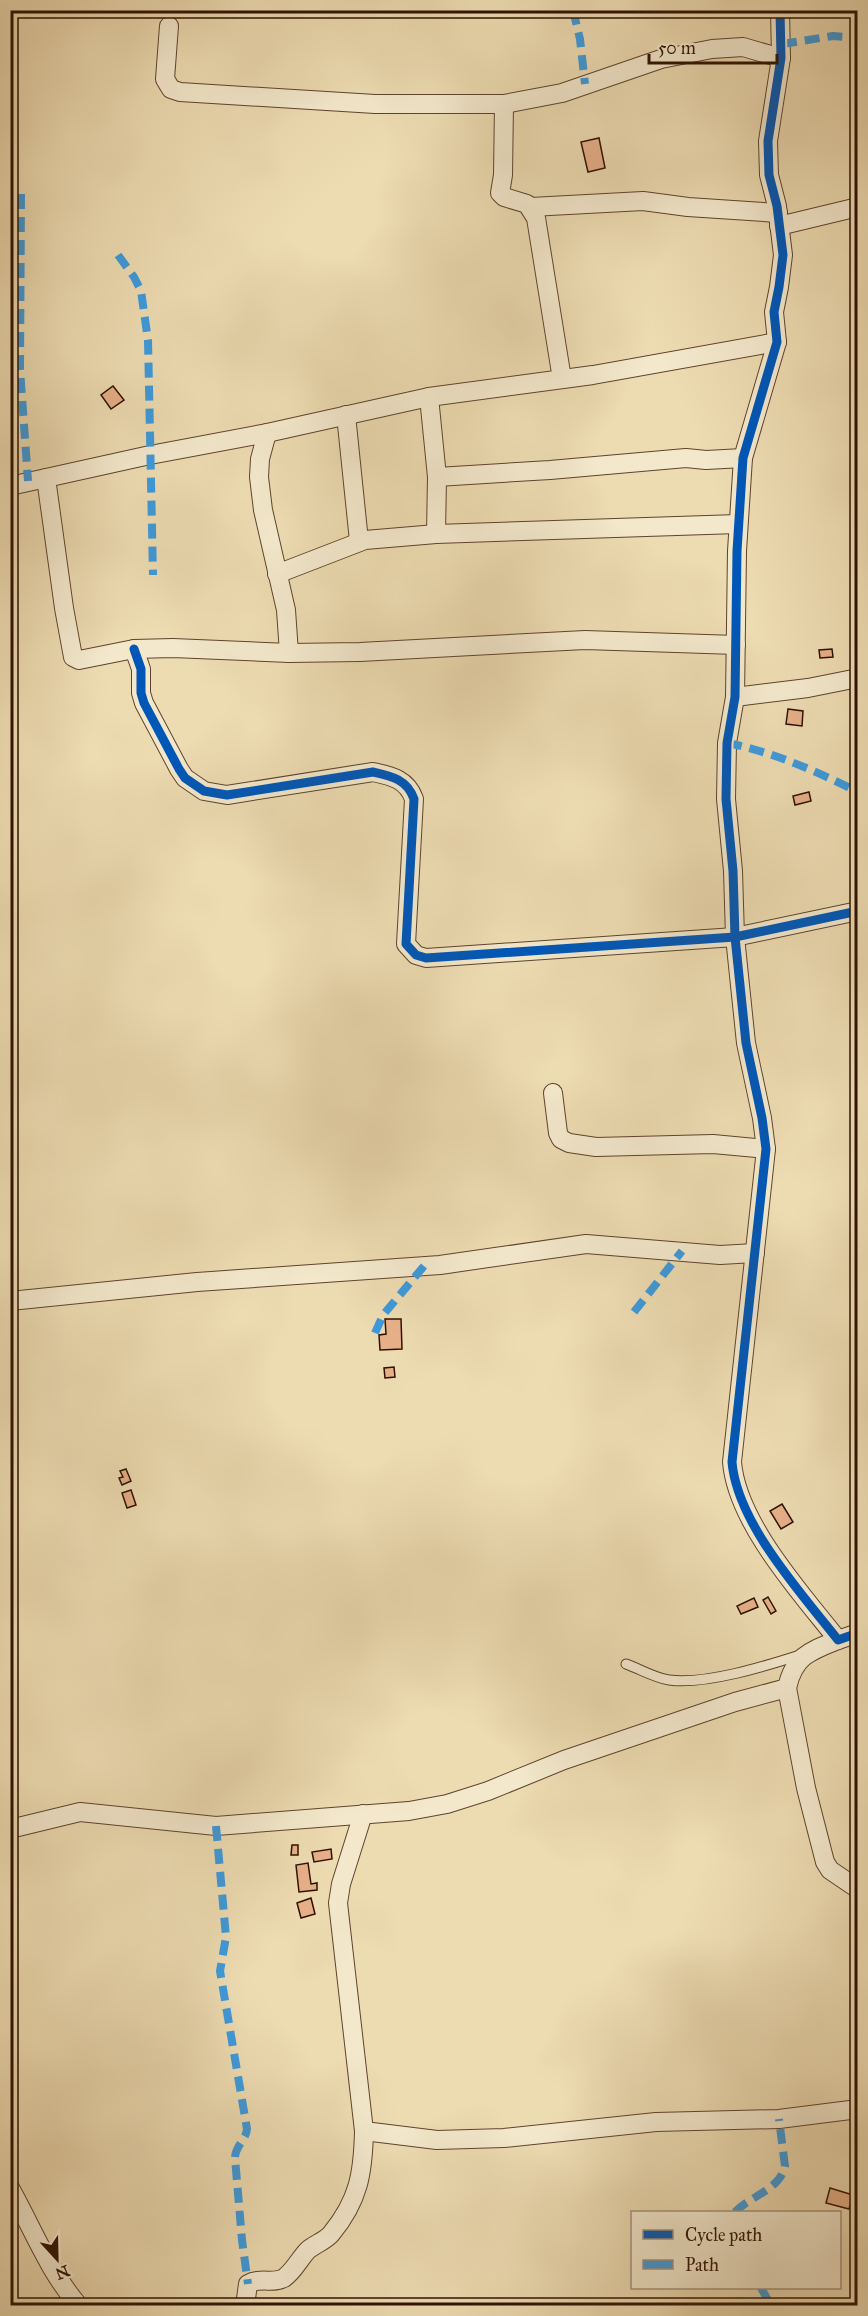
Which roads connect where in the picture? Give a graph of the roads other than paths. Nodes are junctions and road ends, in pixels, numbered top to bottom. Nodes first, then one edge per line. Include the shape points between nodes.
1 (780, 10) edge
2 (169, 26) dead end
3 (781, 58) junction
4 (504, 104) junction
5 (531, 207) junction
6 (858, 207) edge
7 (778, 220) junction
8 (777, 342) junction
9 (562, 379) junction
10 (429, 397) junction
11 (346, 415) junction
12 (267, 434) junction
13 (743, 458) junction
14 (437, 477) junction
15 (46, 478) junction
16 (10, 486) edge
17 (738, 524) junction
18 (436, 534) junction
19 (359, 541) junction
20 (277, 574) junction
21 (736, 645) junction
22 (134, 650) junction
23 (289, 653) junction
24 (858, 678) edge
25 (735, 697) junction
26 (858, 911) edge
27 (735, 937) junction
28 (553, 1093) dead end
29 (766, 1149) junction
30 (755, 1253) junction
31 (10, 1301) edge
32 (858, 1633) edge
33 (838, 1640) junction
34 (809, 1652) junction
35 (626, 1664) dead end
36 (787, 1688) junction
37 (363, 1814) junction
38 (10, 1829) edge
39 (858, 1889) edge
40 (858, 2109) edge
41 (364, 2131) junction
42 (10, 2188) edge
43 (79, 2306) edge
44 (245, 2306) edge

1 - 3 street
2 - 4 street via 165,79 171,89 180,93 375,104
3 - 4 street via 743,47 712,49 661,59 562,93
3 - 7 street via 768,141
4 - 5 street via 500,193
5 - 7 street via 643,201
5 - 9 street
6 - 7 street
7 - 8 street via 783,255 774,312
8 - 9 street
8 - 13 street
9 - 10 street
10 - 11 street
10 - 14 street
11 - 12 street
11 - 19 street
12 - 15 street
12 - 20 street via 259,477
13 - 14 street via 657,459
13 - 17 street
14 - 18 street
15 - 16 street
15 - 22 street via 73,657 82,660
17 - 18 street
17 - 21 street
18 - 19 street
19 - 20 street
20 - 23 street via 286,610
21 - 23 street via 585,640
21 - 25 street
22 - 23 street
22 - 27 street via 141,669 146,710 185,778 204,792 227,795 373,772 392,776 408,786 414,799 406,944 416,955 426,958
24 - 25 street
25 - 27 street via 727,743 726,800
26 - 27 street
27 - 29 street via 746,1042
28 - 29 street via 558,1133 569,1143 596,1147 713,1144
29 - 30 street
30 - 31 street via 720,1255 586,1244 440,1264
30 - 33 street via 733,1474 739,1495 764,1540
32 - 33 street
33 - 34 street
34 - 35 lane via 737,1673 690,1680 669,1680
34 - 36 street via 794,1668
36 - 37 street via 564,1760 447,1804
36 - 39 street via 825,1862 830,1870
37 - 38 street via 216,1826 80,1812
37 - 41 street via 338,1903
40 - 41 street via 779,2119 656,2122 504,2138 437,2139
41 - 44 street via 358,2191 331,2234 309,2250 286,2276 248,2284
42 - 43 street via 49,2262

